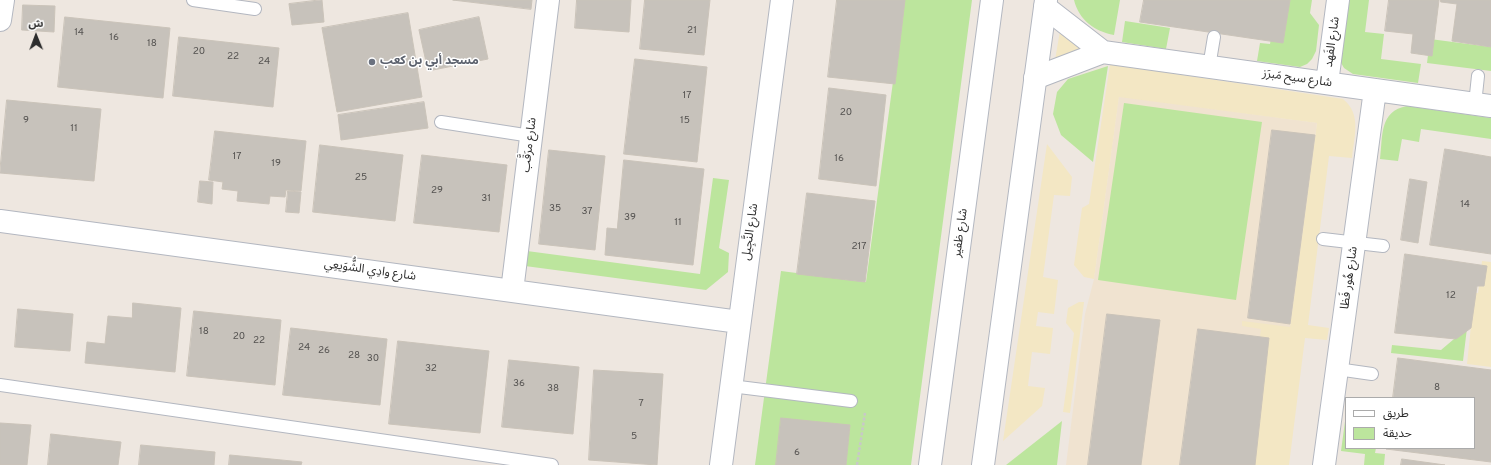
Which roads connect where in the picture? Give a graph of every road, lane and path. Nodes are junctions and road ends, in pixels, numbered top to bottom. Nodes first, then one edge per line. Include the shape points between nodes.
1 (3, 0) edge
2 (193, 0) edge
3 (548, 0) edge
4 (782, 0) edge
5 (992, 0) edge
6 (1338, 0) edge
7 (1046, 4) edge
8 (255, 9) dead end
9 (0, 20) edge
10 (1214, 37) dead end
11 (1103, 52) junction
12 (1209, 67) junction
13 (1478, 76) dead end
14 (1035, 78) junction
15 (1327, 84) junction
16 (1375, 90) junction
17 (1483, 105) edge
18 (441, 122) dead end
19 (531, 136) junction
20 (0, 221) edge
21 (1323, 239) dead end
22 (1354, 243) junction
23 (1383, 246) dead end
24 (512, 291) junction
25 (739, 322) junction
26 (1337, 369) junction
27 (1372, 374) dead end
28 (0, 385) edge
29 (731, 386) junction
30 (852, 401) joint
31 (552, 465) edge
32 (721, 465) edge
33 (857, 465) edge
34 (930, 465) edge
35 (984, 465) edge
36 (1324, 465) edge

1 - 9 street
2 - 8 lane
3 - 19 street, شارع مرَقَّب
4 - 25 street, شارع النَّجِيل
5 - 34 street, شارع ظفير
6 - 15 street, شارع الفَهد
7 - 11 street, شارع سيح مَبرَز
7 - 14 street
10 - 12 lane
11 - 12 street, شارع سيح مَبرَز
11 - 14 street, شارع سيح مَبرَز
12 - 15 street, شارع سيح مَبرَز
13 - 17 lane
14 - 35 street
15 - 16 street, شارع سيح مَبرَز
16 - 17 street, شارع سيح مَبرَز
16 - 22 street, شارع هُور فَظا
18 - 19 lane
19 - 24 street, شارع مرَقَّب
20 - 24 street, شارع وادِي الشُّوَيعِي
21 - 22 lane
22 - 23 lane
22 - 26 street, شارع هُور فَظا
24 - 25 street, شارع وادِي الشُّوَيعِي
25 - 29 street, شارع النَّجِيل
26 - 27 lane
26 - 36 street, شارع هُور فَظا
28 - 31 lane
29 - 30 lane
29 - 32 street, شارع النَّجِيل
30 - 33 path via 866,403

